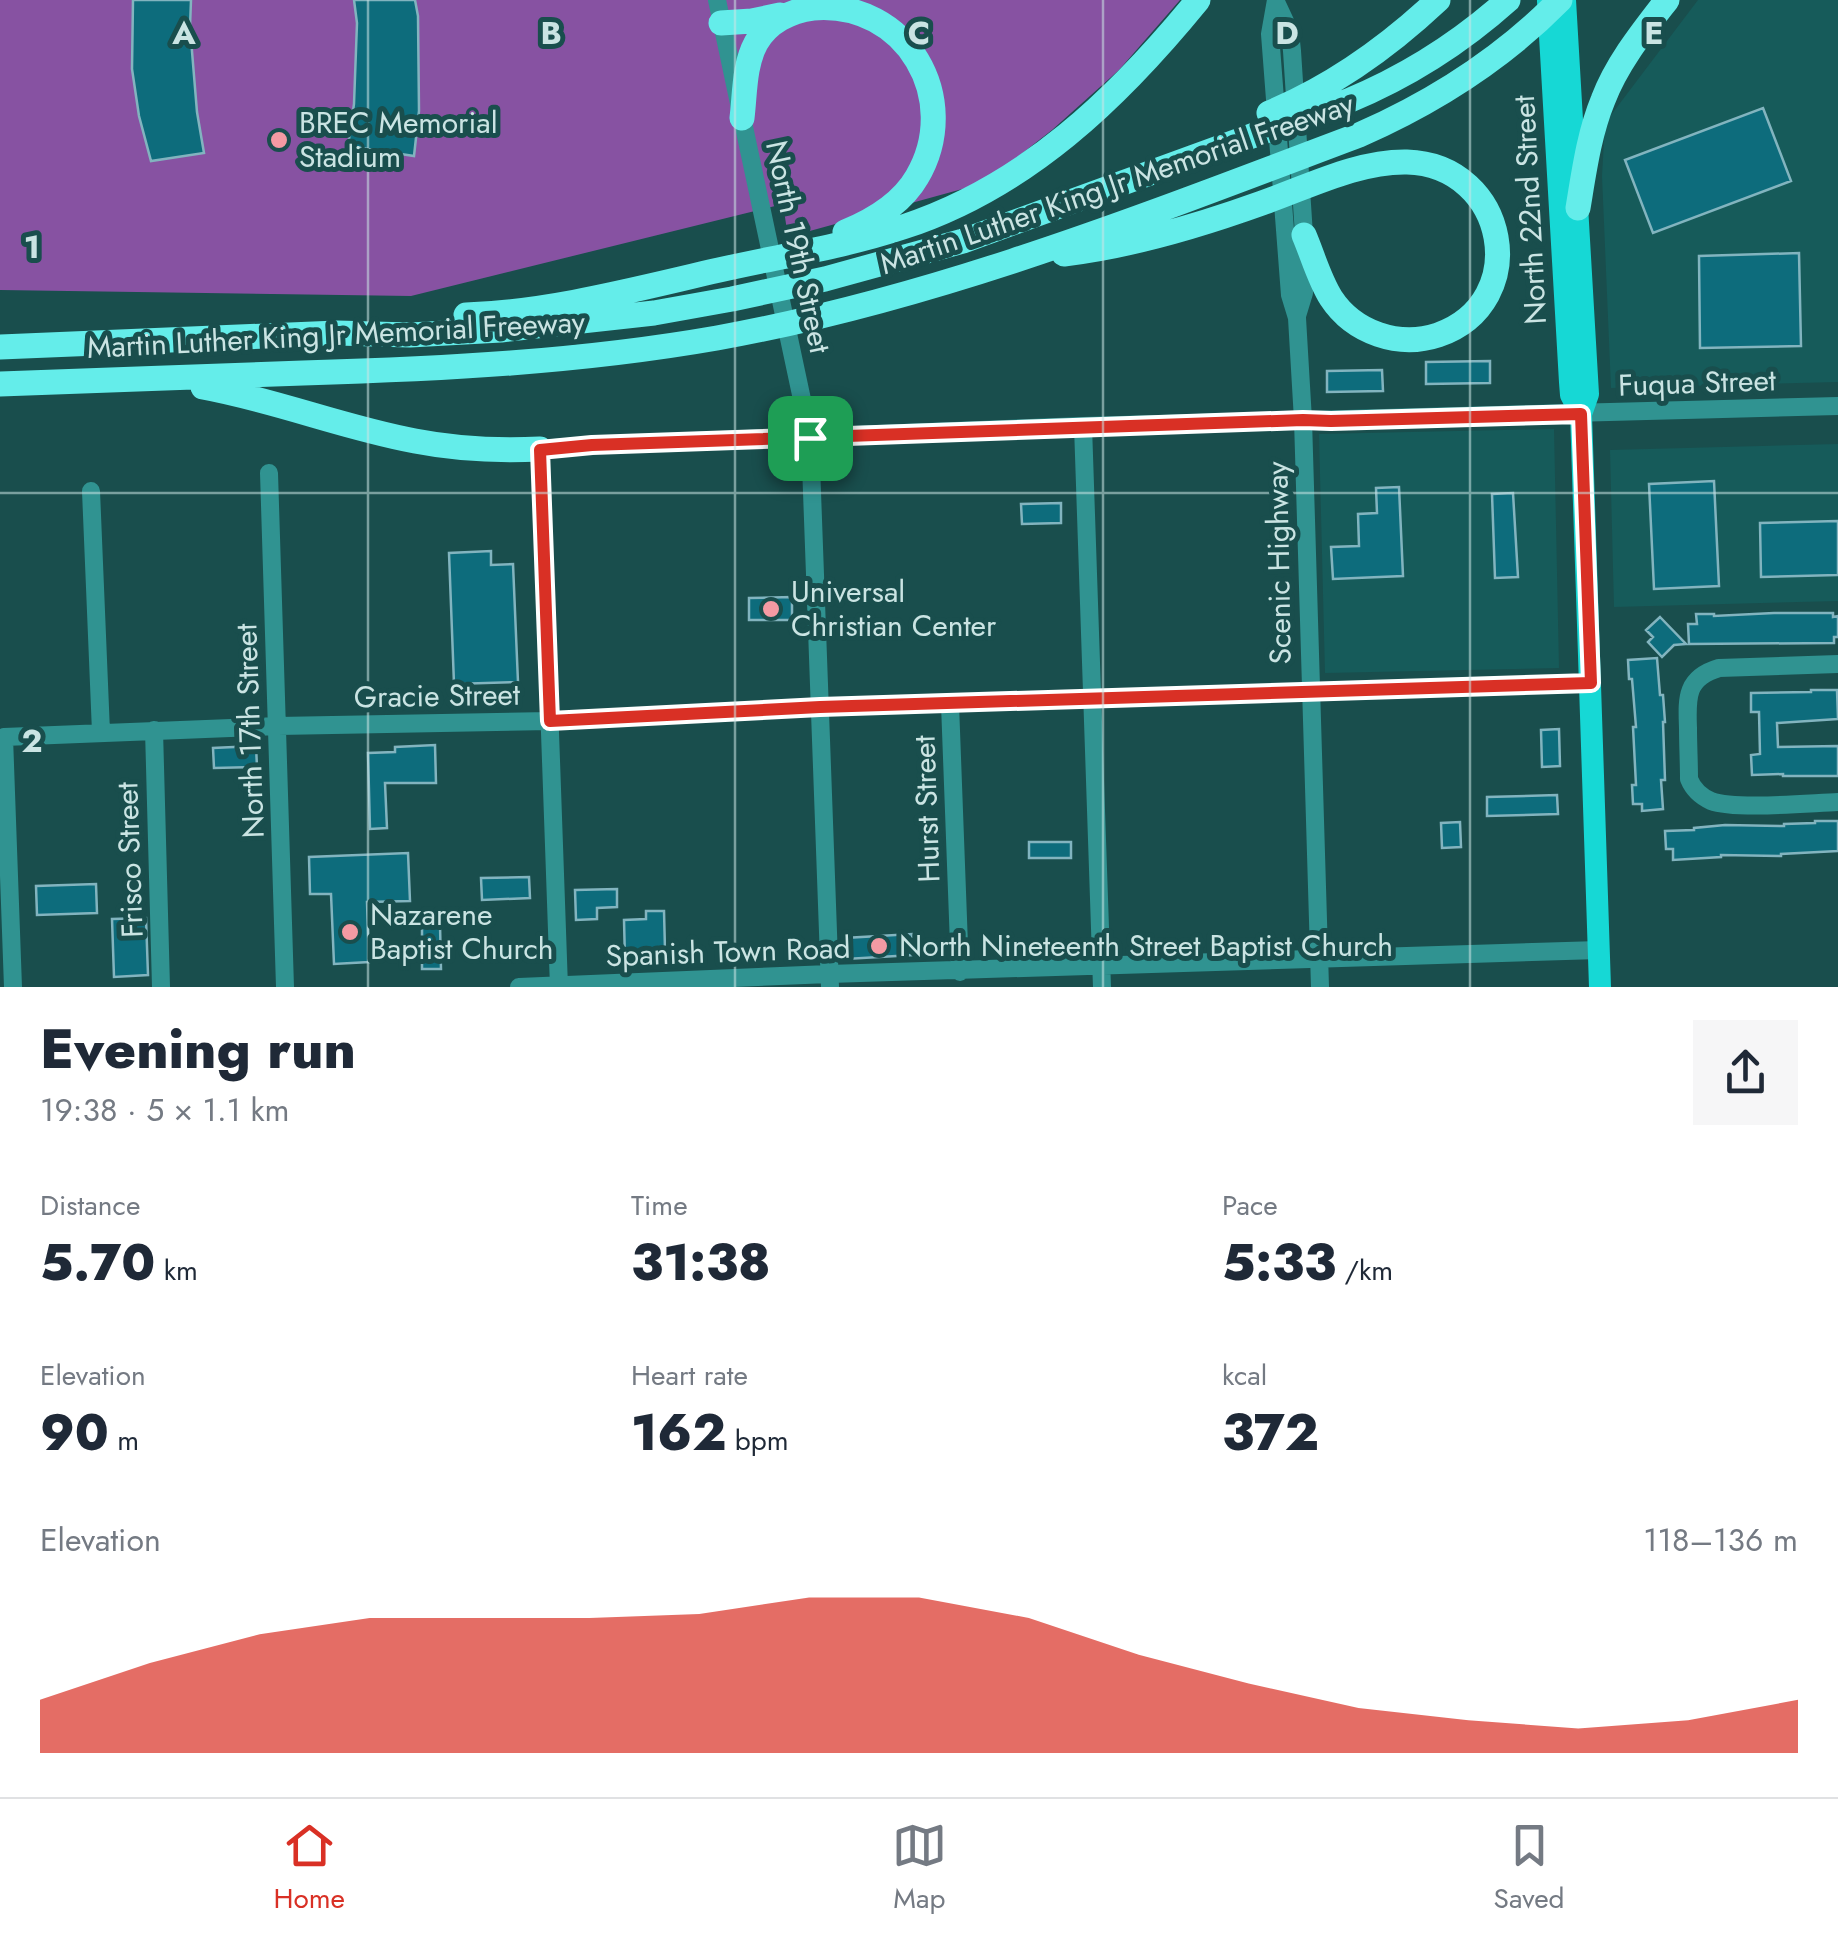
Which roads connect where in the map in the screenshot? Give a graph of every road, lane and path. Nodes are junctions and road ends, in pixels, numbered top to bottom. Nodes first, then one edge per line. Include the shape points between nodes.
1 (1198, 0) edge
2 (1438, 0) edge
3 (1508, 0) edge
4 (1548, 0) edge
5 (1563, 0) edge
6 (1667, 0) edge
7 (1276, 1) edge
8 (798, 10) junction
9 (719, 12) edge
10 (742, 118) junction
11 (1096, 194) junction
12 (1578, 208) junction
13 (1296, 240) junction
14 (1014, 260) junction
15 (739, 265) junction
16 (336, 332) junction
17 (0, 346) edge
18 (149, 379) junction
19 (0, 384) edge
20 (1838, 406) edge
21 (1581, 414) junction
22 (1303, 420) junction
23 (1083, 426) junction
24 (810, 438) junction
25 (540, 450) junction
26 (269, 473) dead end
27 (91, 492) dead end
28 (1838, 664) edge
29 (1591, 683) junction
30 (1309, 692) junction
31 (1092, 699) junction
32 (950, 704) junction
33 (820, 707) junction
34 (550, 721) junction
35 (278, 726) junction
36 (154, 730) junction
37 (100, 732) junction
38 (3, 746) edge
39 (1838, 802) edge
40 (1599, 950) junction
41 (1318, 960) junction
42 (1101, 966) junction
43 (960, 972) junction
44 (830, 981) edge
45 (559, 986) edge
46 (14, 987) edge
47 (161, 987) edge
48 (286, 987) edge
49 (519, 987) edge
50 (1102, 987) edge
51 (1320, 987) edge
52 (1600, 987) edge

1 - 15 highway via 1095,113 994,186 883,234
2 - 11 highway via 1321,89
3 - 11 highway, Martin Luther King Jr Memorial Freeway via 1438,54 1368,93
4 - 21 main road, North 22nd Street via 1570,382
5 - 12 main road, North 22nd Street
5 - 14 highway, Martin Luther King Jr Memorial Freeway via 1503,52 1404,114
6 - 12 highway via 1602,100
7 - 13 street, Scenic Highway via 1272,58
7 - 13 street, Scenic Highway via 1292,51
8 - 9 highway via 752,21
8 - 10 highway via 757,41
8 - 15 highway via 857,12 904,42 930,90 930,144 913,183 869,220
9 - 10 street, North 19th Street
10 - 24 street, North 19th Street
11 - 16 highway, Martin Luther King Jr Memorial Freeway via 928,251 717,302 500,330
12 - 21 main road, North 22nd Street via 1588,394
13 - 14 highway via 1340,308 1364,328 1397,340 1425,339 1458,324 1488,291 1497,260 1495,227 1473,190 1435,166 1404,162 1352,171 1120,246
13 - 22 street, Scenic Highway via 1304,293 1297,318
14 - 18 highway, Martin Luther King Jr Memorial Freeway via 832,314 675,345 476,366
15 - 16 highway via 554,305 406,318
16 - 17 highway, Martin Luther King Jr Memorial Freeway
18 - 19 highway, Martin Luther King Jr Memorial Freeway
18 - 25 highway via 258,399 412,441
20 - 21 street, Fuqua Street
21 - 22 street, Fuqua Street
21 - 29 main road, North 22nd Street
22 - 23 street, Fuqua Street
22 - 30 street, Scenic Highway
23 - 24 street, Fuqua Street
23 - 31 street
24 - 25 street, Fuqua Street
24 - 33 street, North 19th Street
25 - 34 street
26 - 35 street, North 17th Street
27 - 37 street
28 - 39 street via 1718,668 1694,683 1687,700 1689,779 1703,796 1730,805
29 - 30 street, Gracie Street
29 - 40 main road, North 22nd Street
30 - 31 street, Gracie Street
30 - 41 street, Scenic Highway
31 - 32 street, Gracie Street
31 - 42 street
32 - 33 street, Gracie Street
32 - 43 street, Hurst Street
33 - 34 street, Gracie Street
33 - 44 street, North 19th Street
34 - 35 street, Gracie Street
34 - 45 street
35 - 36 street, Gracie Street
35 - 48 street, North 17th Street
36 - 37 street, Gracie Street
36 - 47 street, Frisco Street
37 - 38 street, Gracie Street
38 - 46 street
40 - 41 street, Spanish Town Road
40 - 52 main road, North 22nd Street
41 - 42 street, Spanish Town Road
41 - 51 street, Scenic Highway
42 - 43 street, Spanish Town Road
42 - 50 street
43 - 44 street, Spanish Town Road
44 - 45 street, Spanish Town Road
45 - 49 street, Spanish Town Road

